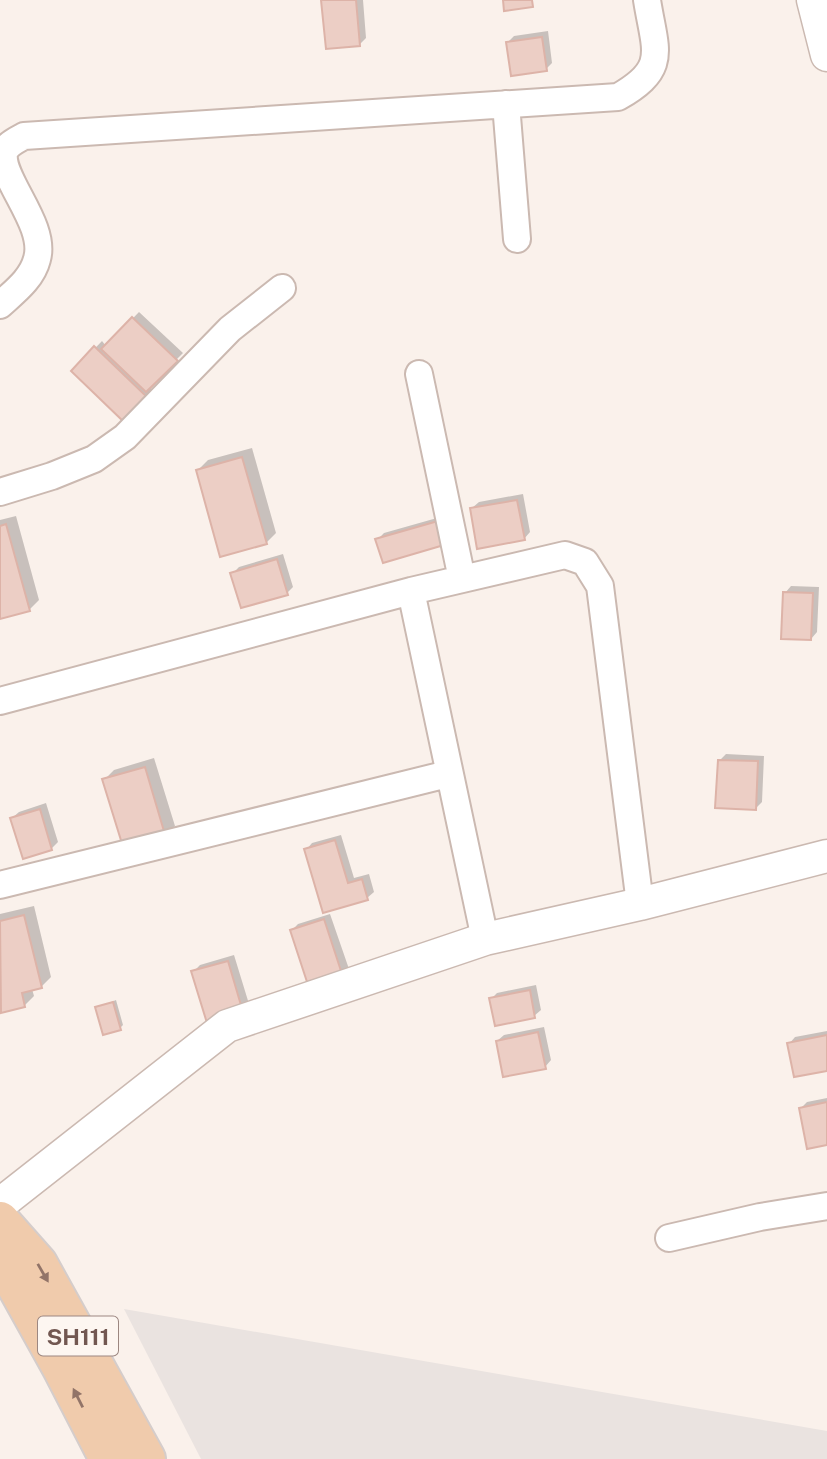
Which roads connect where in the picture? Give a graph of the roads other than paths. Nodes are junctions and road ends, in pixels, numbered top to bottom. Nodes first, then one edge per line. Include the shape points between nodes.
1 (647, 0) edge
2 (813, 0) edge
3 (827, 55) edge
4 (506, 104) junction
5 (517, 239) dead end
6 (282, 288) dead end
7 (0, 305) edge
8 (419, 374) dead end
9 (0, 492) edge
10 (462, 579) junction
11 (411, 592) junction
12 (0, 701) edge
13 (448, 774) junction
14 (827, 856) edge
15 (0, 885) edge
16 (640, 904) junction
17 (485, 939) junction
18 (2, 1202) edge
19 (827, 1206) edge
20 (669, 1238) dead end
21 (0, 1262) edge
22 (108, 1459) edge
23 (146, 1459) edge

1 - 4 street via 655,54 652,71 639,85 618,97
2 - 3 street
4 - 5 street
4 - 7 street via 24,136 4,152 4,166 33,226 37,260 27,279
6 - 9 street via 230,329 125,437 94,459
8 - 10 street
10 - 11 street
10 - 16 street via 565,555 585,562 600,586
11 - 12 street
11 - 13 street
13 - 15 street
13 - 17 street
14 - 16 street
16 - 17 street
17 - 18 street via 227,1026
18 -> 23 main road, SH111
19 - 20 street
22 -> 21 main road, SH111

